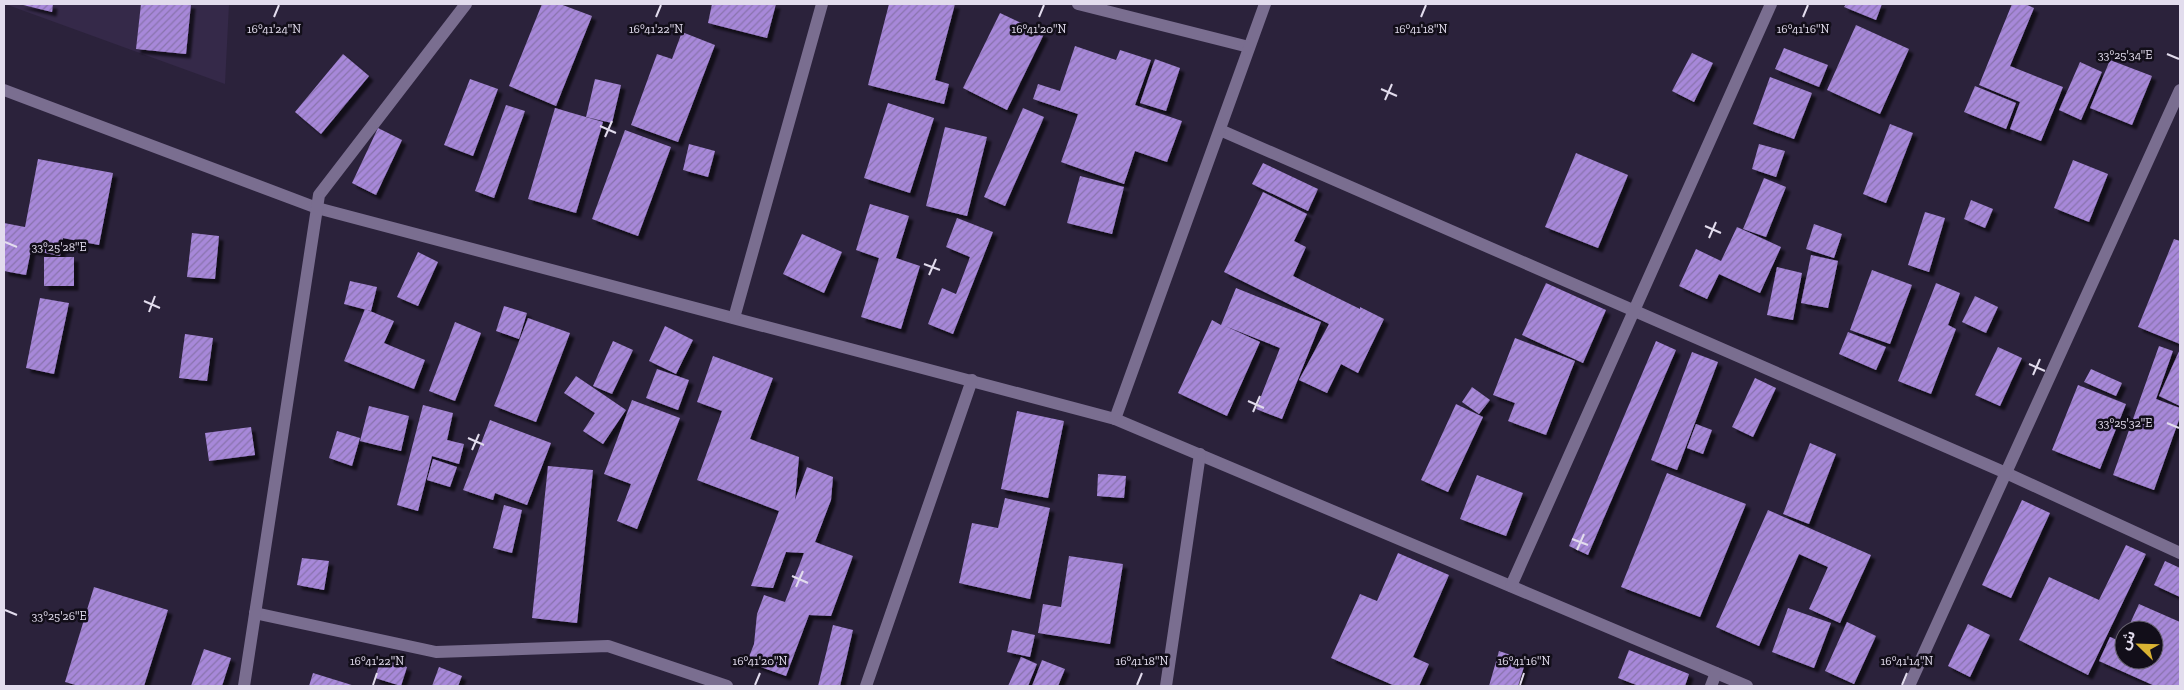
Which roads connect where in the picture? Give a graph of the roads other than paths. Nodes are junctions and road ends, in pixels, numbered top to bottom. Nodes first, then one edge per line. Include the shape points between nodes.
1 (466, 4) edge
2 (822, 4) edge
3 (1078, 4) edge
4 (1265, 4) edge
5 (1771, 4) edge
6 (1249, 47) junction
7 (4, 90) edge
8 (2180, 90) edge
9 (1220, 130) junction
10 (317, 208) junction
11 (1634, 310) junction
12 (734, 318) junction
13 (972, 380) junction
14 (1115, 419) junction
15 (1200, 454) junction
16 (2006, 473) junction
17 (2180, 553) edge
18 (1510, 586) junction
19 (255, 613) junction
20 (1716, 673) junction
21 (244, 686) edge
22 (727, 686) edge
23 (866, 686) edge
24 (1166, 686) edge
25 (1711, 686) edge
26 (1747, 686) edge
27 (1909, 686) edge

1 - 10 street via 318,195
2 - 12 street
3 - 6 street
4 - 6 street
5 - 11 street
6 - 9 street
7 - 10 street
8 - 16 street
9 - 11 street
9 - 14 street
10 - 12 street
10 - 19 street
11 - 16 street
11 - 18 street
12 - 13 street
13 - 14 street
13 - 23 street
14 - 15 street
15 - 18 street
15 - 24 street
16 - 17 street
16 - 27 street
18 - 20 street
19 - 21 street
19 - 22 street via 436,652 608,646
20 - 25 street
20 - 26 street

